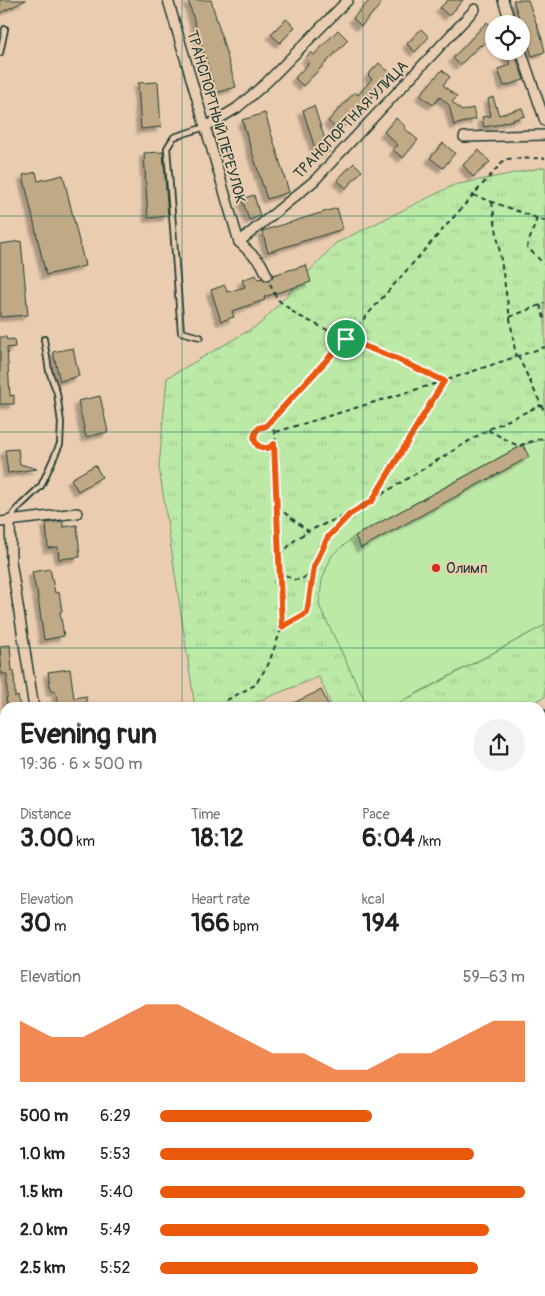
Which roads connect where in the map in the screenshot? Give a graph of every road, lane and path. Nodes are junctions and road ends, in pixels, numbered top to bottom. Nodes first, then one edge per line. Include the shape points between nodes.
1 (168, 0) edge
2 (348, 0) edge
3 (503, 0) edge
4 (475, 9) dead end
5 (508, 15) edge
6 (5, 29) dead end
7 (0, 53) edge
8 (524, 60) edge
9 (545, 121) edge
10 (205, 127) junction
11 (545, 134) edge
12 (464, 137) dead end
13 (545, 158) edge
14 (473, 195) junction
15 (492, 202) junction
16 (537, 218) junction
17 (545, 221) edge
18 (238, 242) junction
19 (545, 265) edge
20 (267, 276) joint
21 (545, 303) edge
22 (540, 305) junction
23 (510, 317) junction
24 (545, 321) edge
25 (200, 337) dead end
26 (44, 339) dead end
27 (346, 339) junction
28 (545, 347) edge
29 (517, 356) junction
30 (444, 381) junction
31 (540, 405) dead end
32 (545, 413) edge
33 (266, 426) junction
34 (487, 430) junction
35 (276, 433) junction
36 (545, 437) edge
37 (274, 444) junction
38 (372, 501) junction
39 (277, 507) junction
40 (77, 514) dead end
41 (350, 514) junction
42 (10, 520) junction
43 (0, 522) edge
44 (308, 531) junction
45 (279, 557) junction
46 (279, 569) junction
47 (313, 572) junction
48 (282, 627) junction
49 (33, 702) edge
50 (226, 702) edge

1 - 10 street, ТРАНСПОРТНЫЙ ПЕРЕУЛОК
2 - 10 street via 266,83 237,108
3 - 5 street
4 - 18 street, ТРАНСПОРТНАЯ УЛИЦА via 314,181
6 - 7 lane
8 - 9 street
10 - 18 street, ТРАНСПОРТНЫЙ ПЕРЕУЛОК
10 - 25 lane via 174,137 167,148 182,332
11 - 12 street
13 - 14 path via 505,159
14 - 15 path
14 - 27 path
15 - 16 path
15 - 23 path
16 - 17 path
16 - 19 path via 527,247
18 - 20 street via 261,263
20 - 27 path via 276,299 297,314
21 - 22 path
22 - 23 path
22 - 24 path
23 - 29 path
26 - 42 lane via 49,371 58,393 60,444 41,486 16,509
27 - 30 path
27 - 33 path
28 - 29 path
29 - 30 path
29 - 32 path
30 - 35 path
30 - 38 path
31 - 34 path
33 - 35 path
33 - 37 path via 256,430 255,442 264,448
34 - 36 path via 518,446
34 - 38 path
35 - 37 path
37 - 39 path
38 - 41 path
39 - 44 path
39 - 45 path
40 - 42 street
41 - 44 path
41 - 47 path via 328,537
42 - 43 street
42 - 49 street via 11,560
44 - 45 path
45 - 46 path
46 - 47 path via 297,580
46 - 48 path
47 - 48 path via 307,613
48 - 50 path via 268,666 255,685

